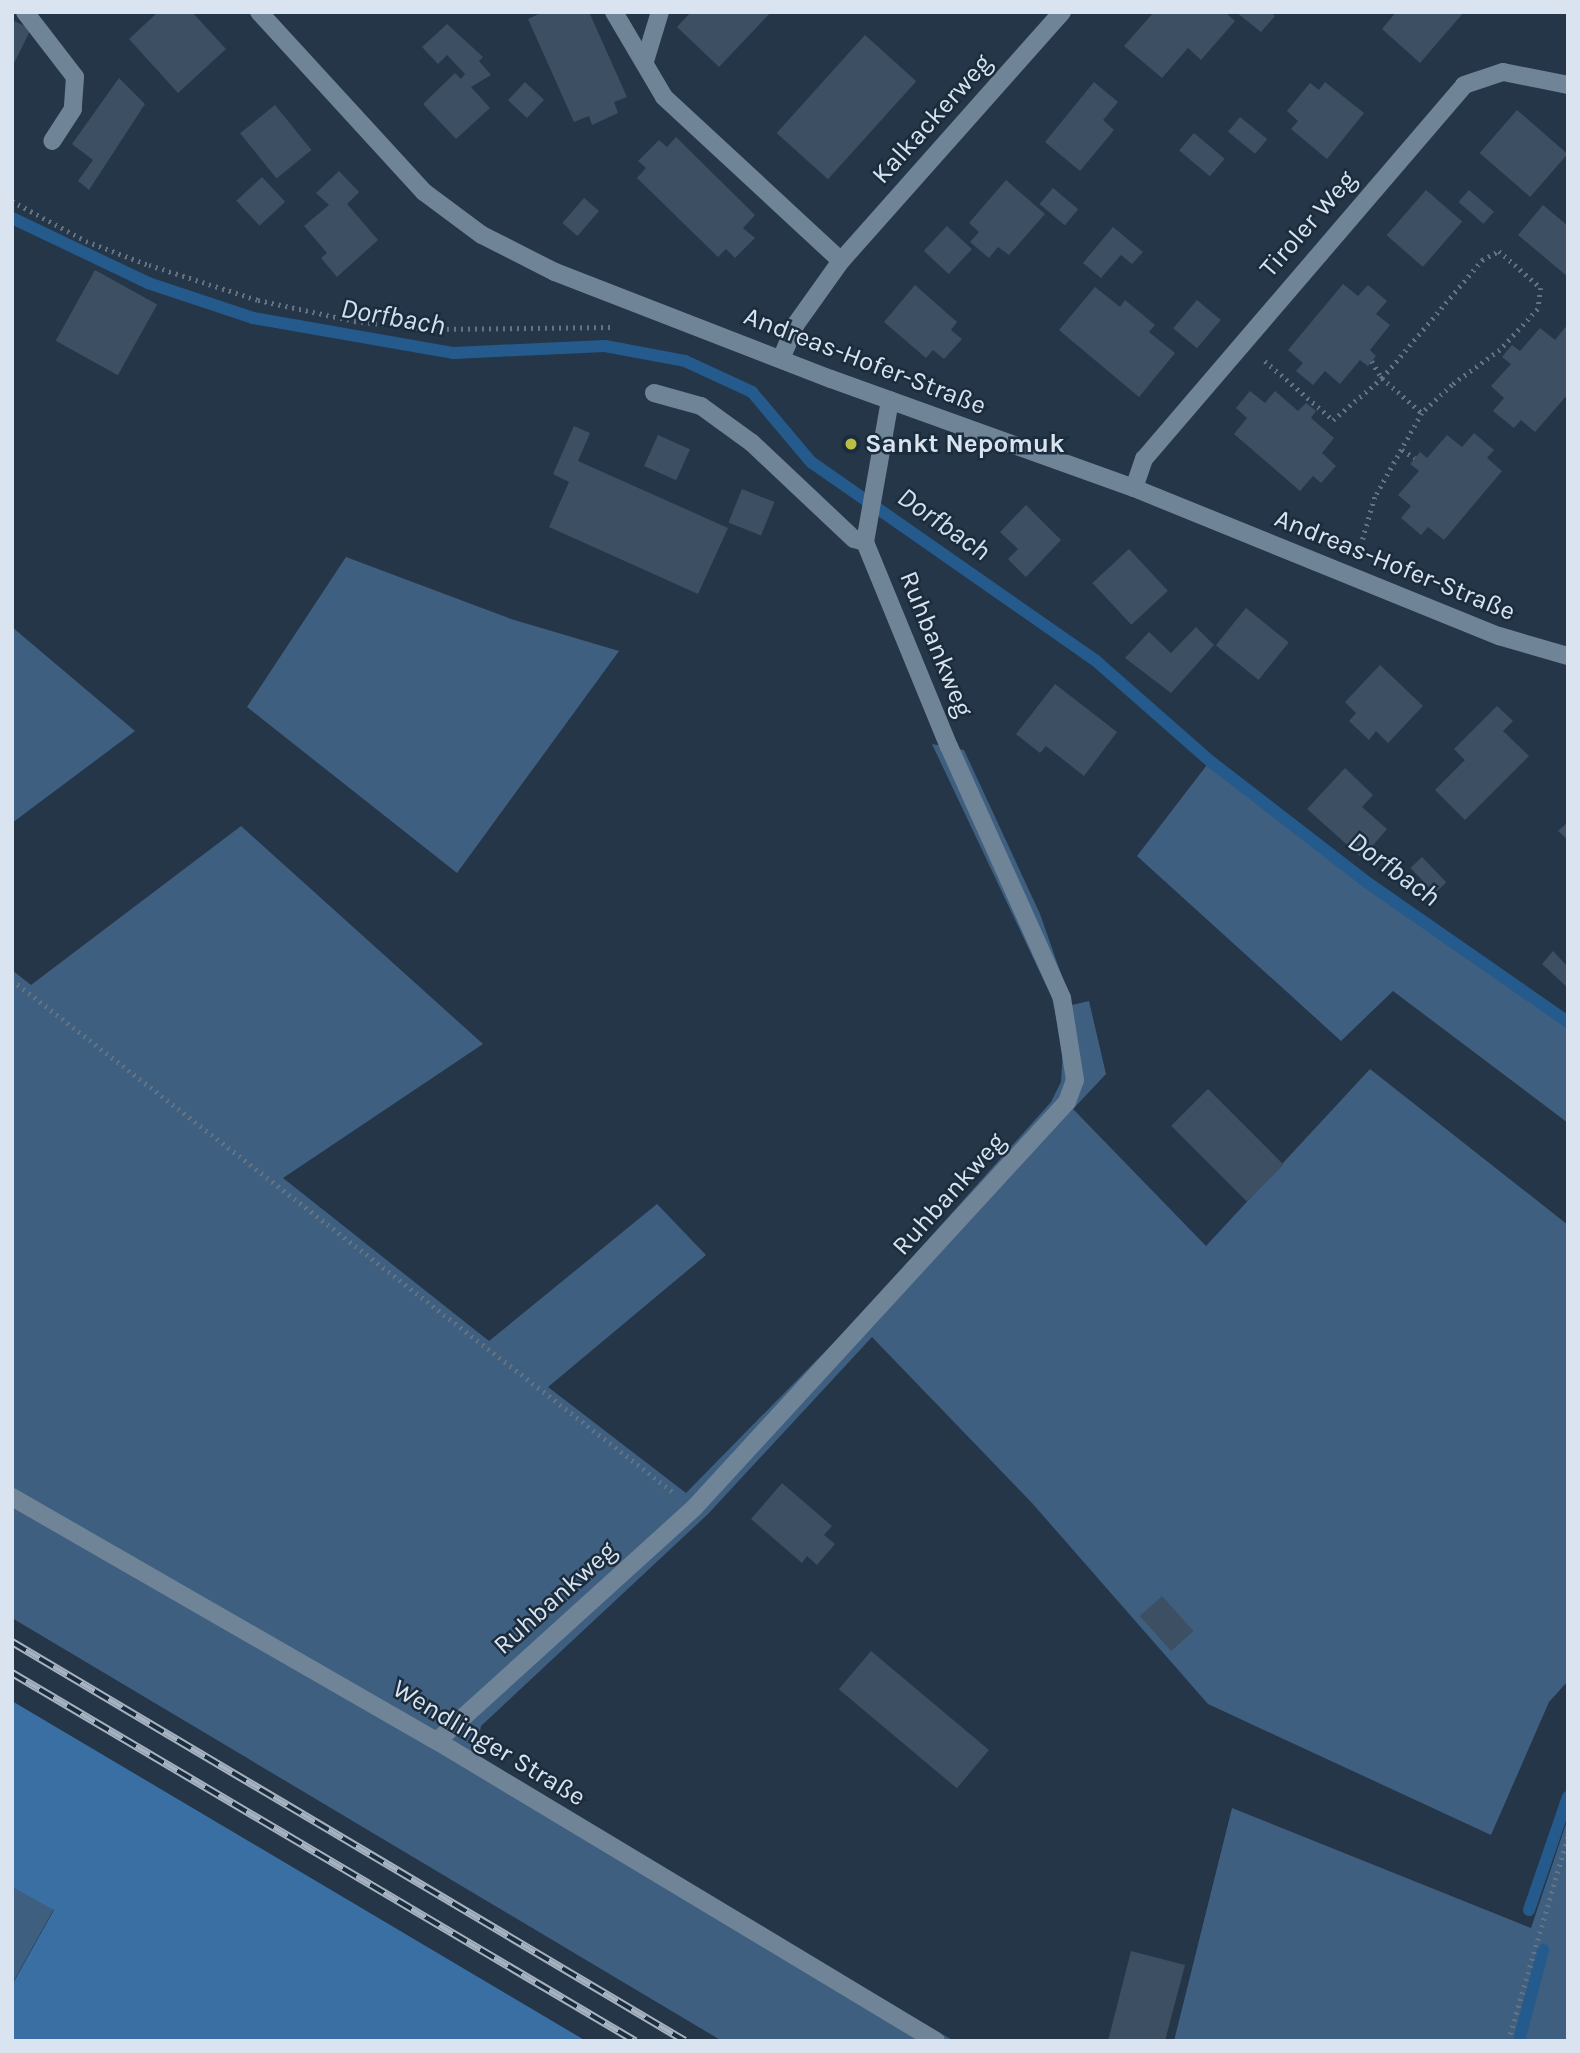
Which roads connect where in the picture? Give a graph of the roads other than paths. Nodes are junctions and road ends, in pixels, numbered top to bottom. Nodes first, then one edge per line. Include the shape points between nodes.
1 (25, 12) edge
2 (259, 12) edge
3 (614, 12) edge
4 (660, 12) edge
5 (1062, 12) edge
6 (645, 61) junction
7 (1568, 85) edge
8 (52, 141) dead end
9 (841, 261) junction
10 (781, 359) junction
11 (654, 393) dead end
12 (890, 400) junction
13 (1134, 488) junction
14 (866, 535) junction
15 (1568, 656) edge
16 (12, 1497) edge
17 (436, 1741) junction
18 (936, 2041) edge

1 - 8 street via 75,77 73,109
2 - 10 street, Andreas-Hofer-Straße via 424,192 482,235 555,272
3 - 6 street
4 - 6 street
5 - 9 street, Kalkackerweg
6 - 9 street via 664,97
7 - 13 street, Tiroler Weg via 1503,72 1464,85 1144,460
9 - 10 street, Kalkackerweg via 796,324
10 - 12 street, Andreas-Hofer-Straße
11 - 14 street via 701,407 732,428 854,539
12 - 13 street, Andreas-Hofer-Straße
12 - 14 street
13 - 15 street, Andreas-Hofer-Straße via 1499,636
14 - 17 street, Ruhbankweg via 949,747 1062,998 1075,1080 1067,1102 694,1508
16 - 17 street, Wendlinger Straße
17 - 18 street, Wendlinger Straße

